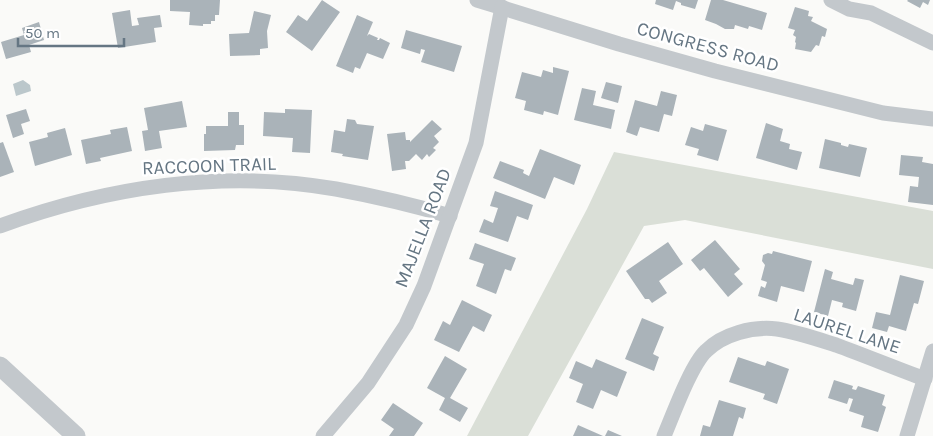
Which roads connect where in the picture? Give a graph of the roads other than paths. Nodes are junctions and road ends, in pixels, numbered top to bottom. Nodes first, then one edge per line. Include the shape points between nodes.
1 (477, 0) edge
2 (831, 0) edge
3 (502, 7) junction
4 (933, 43) edge
5 (933, 119) edge
6 (450, 216) junction
7 (0, 226) edge
8 (933, 351) edge
9 (0, 366) edge
10 (925, 379) junction
11 (76, 436) edge
12 (323, 436) edge
13 (664, 436) edge
14 (907, 436) edge

1 - 3 street, CONGRESS ROAD
2 - 4 street via 849,9 871,13
3 - 5 street, CONGRESS ROAD via 724,73 883,113
3 - 6 street, MAJELLA ROAD via 476,143
6 - 7 street, RACCOON TRAIL via 335,189 254,181 172,184 135,189 86,198
6 - 12 street, MAJELLA ROAD via 406,325 368,383
8 - 10 street
9 - 11 street
10 - 13 street, LAUREL LANE via 806,335 756,329 720,340 706,350 697,362
10 - 14 street

